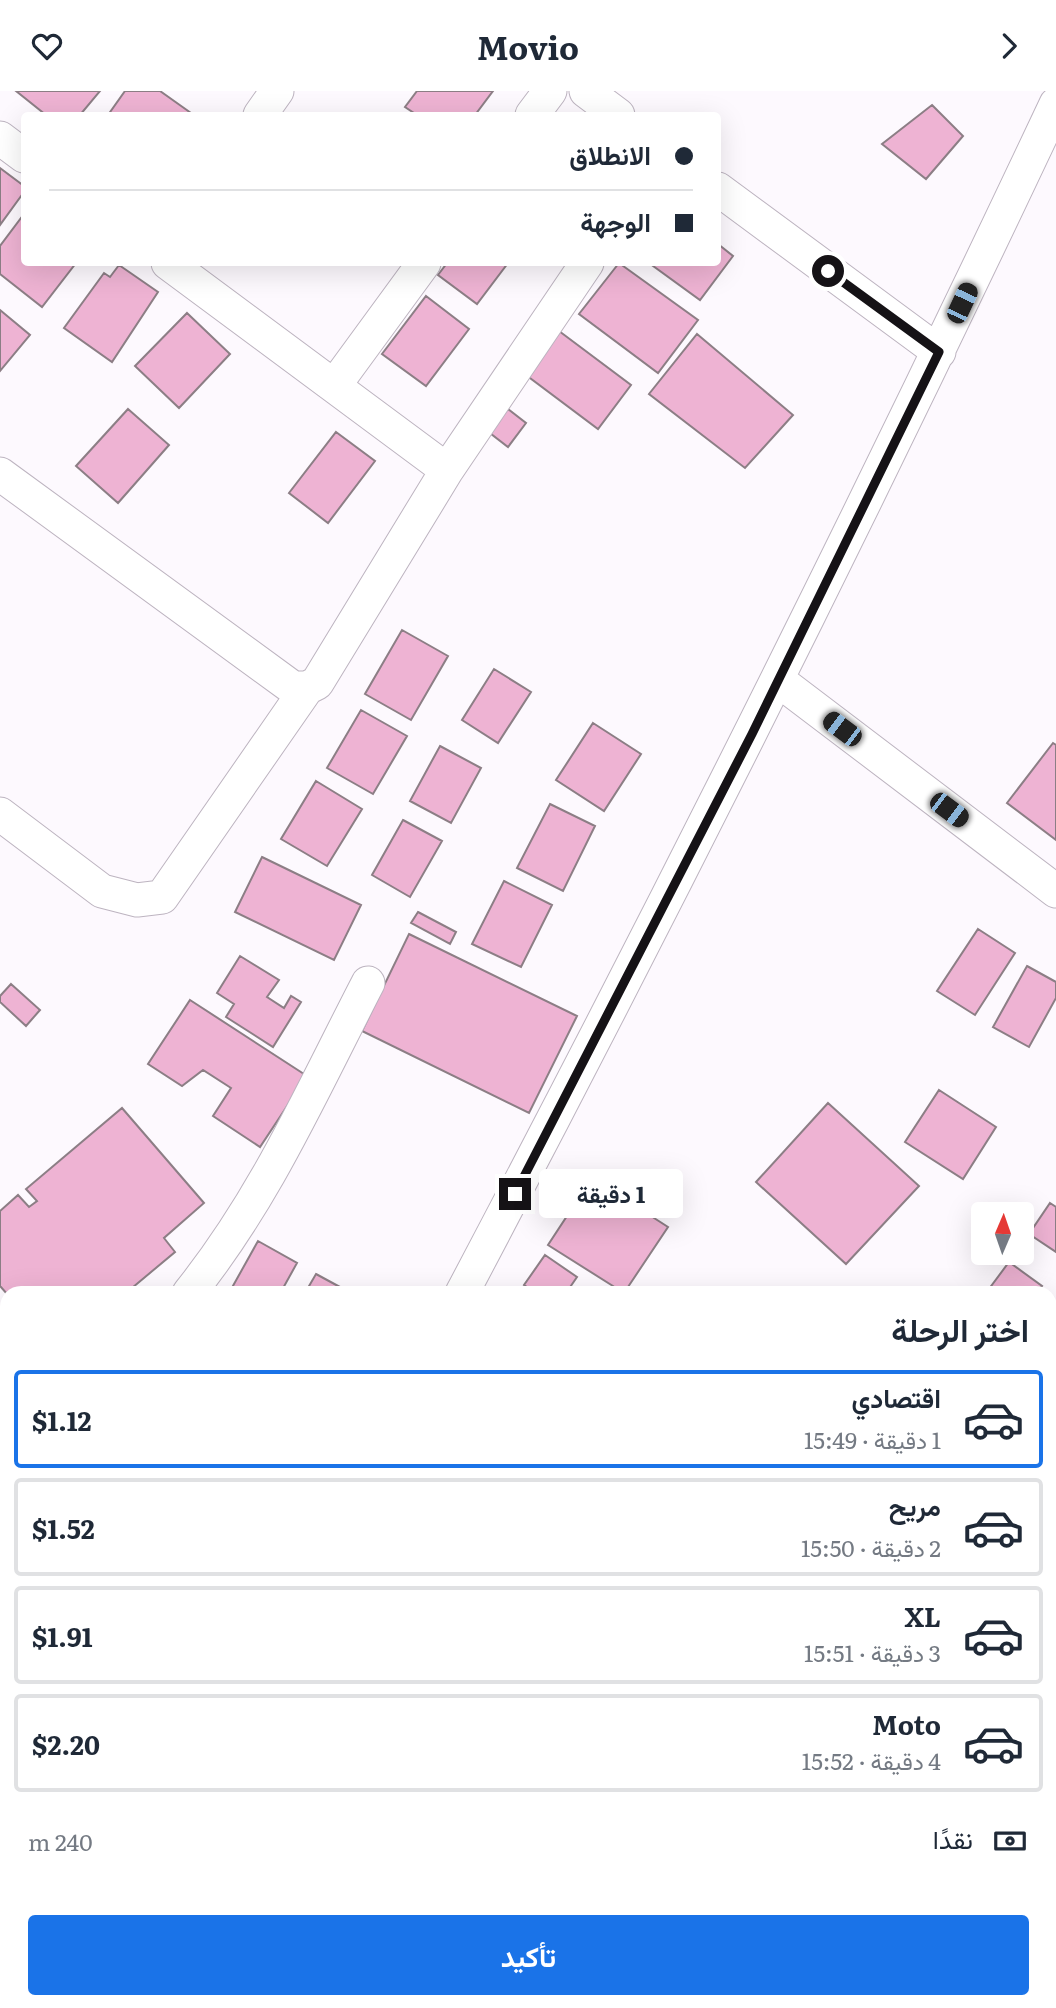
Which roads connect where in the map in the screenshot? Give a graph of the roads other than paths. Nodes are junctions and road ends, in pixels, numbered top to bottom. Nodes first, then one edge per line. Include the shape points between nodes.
1 (277, 91) edge
2 (550, 91) edge
3 (586, 91) edge
4 (1049, 91) edge
5 (1056, 95) edge
6 (1056, 104) edge
7 (262, 112) edge
8 (534, 112) edge
9 (614, 112) edge
10 (0, 138) edge
11 (21, 154) edge
12 (721, 191) edge
13 (172, 266) edge
14 (422, 266) edge
15 (585, 266) edge
16 (939, 352) junction
17 (334, 386) junction
18 (447, 470) junction
19 (0, 474) edge
20 (778, 680) junction
21 (307, 688) junction
22 (0, 814) edge
23 (1056, 891) edge
24 (368, 983) dead end
25 (194, 1286) edge
26 (467, 1286) edge

1 - 7 street
2 - 8 street
3 - 9 street
4 - 5 street
6 - 16 street
10 - 11 street
12 - 16 street
13 - 17 street
14 - 17 street
15 - 18 street
16 - 20 street
17 - 18 street
18 - 21 street via 317,683
19 - 21 street via 293,688
20 - 23 street
20 - 26 street
21 - 22 street via 162,897 137,900 102,891
24 - 25 street via 238,1230

